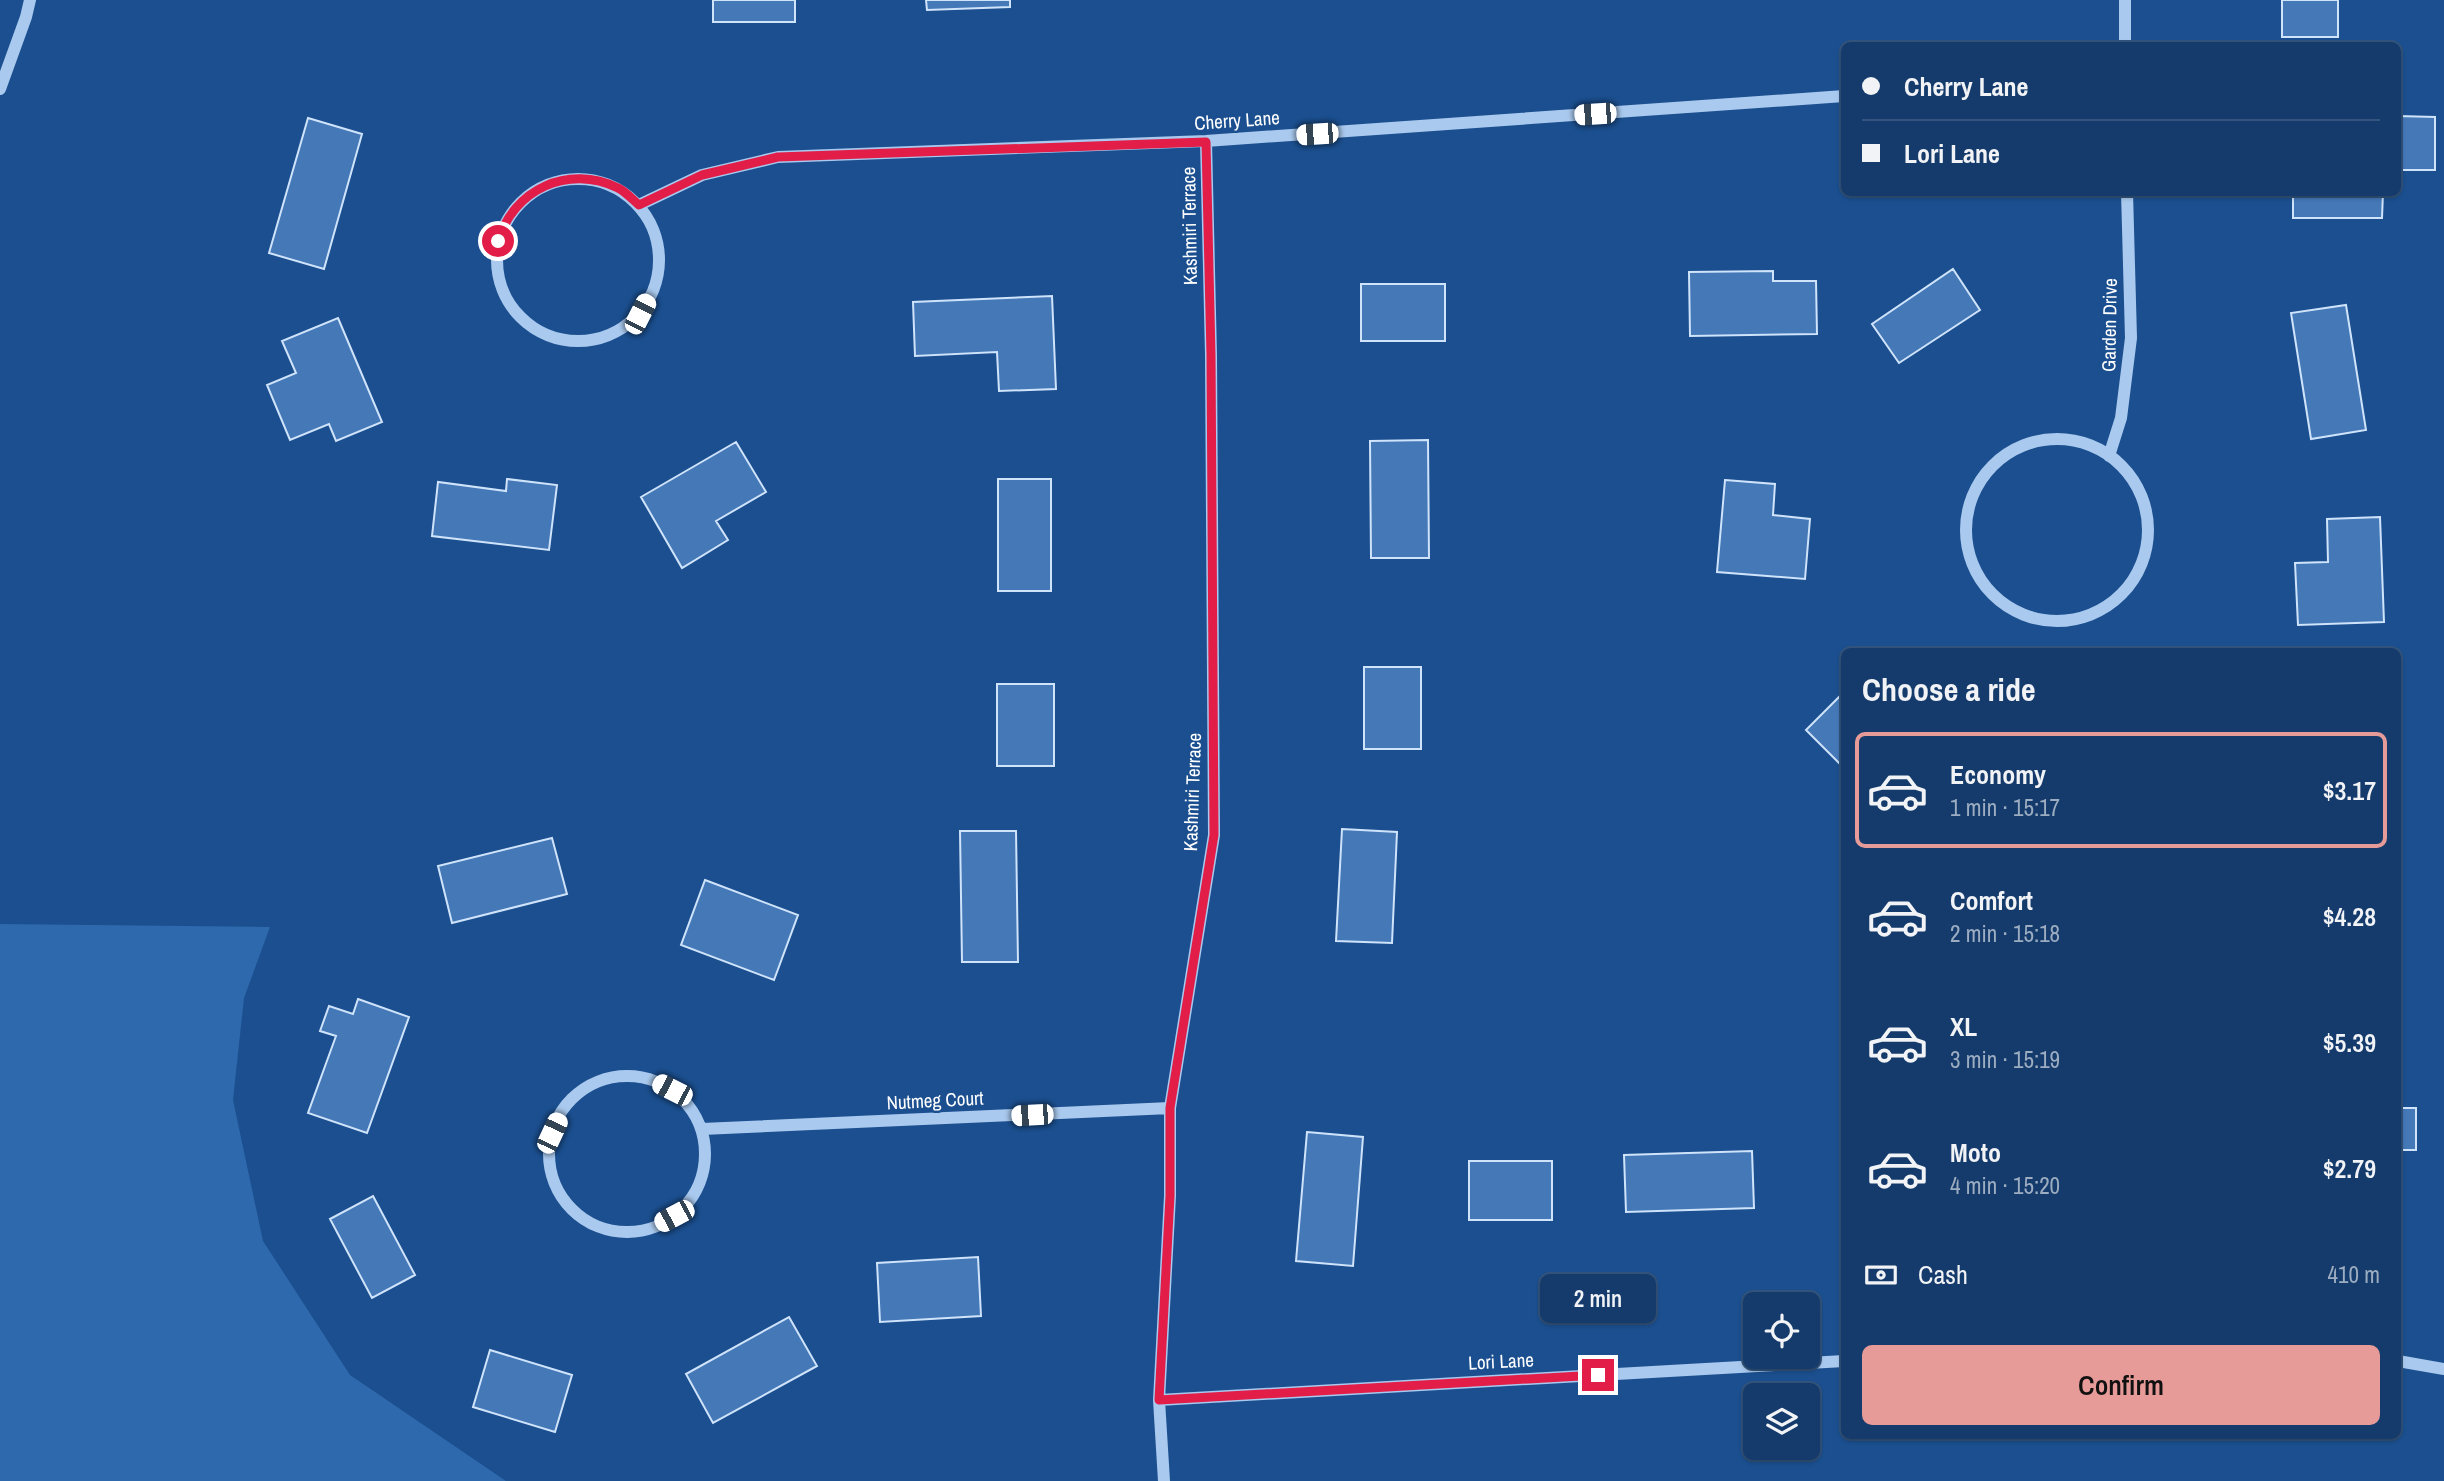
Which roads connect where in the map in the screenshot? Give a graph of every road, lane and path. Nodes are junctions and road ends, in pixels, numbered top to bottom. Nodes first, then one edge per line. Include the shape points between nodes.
1 (30, 0) edge
2 (2125, 0) edge
3 (2125, 42) edge
4 (0, 89) edge
5 (1841, 96) edge
6 (1206, 142) junction
7 (2127, 196) edge
8 (639, 205) junction
9 (2109, 456) junction
10 (1170, 1108) junction
11 (702, 1129) junction
12 (1841, 1361) edge
13 (2401, 1362) edge
14 (2444, 1369) edge
15 (1159, 1400) junction
16 (1164, 1481) edge

1 - 4 street
2 - 3 street
5 - 6 street, Cherry Lane
6 - 8 street, Cherry Lane via 778,157 702,175
6 - 10 street, Kashmiri Terrace via 1214,835
7 - 9 street, Garden Drive via 2131,338 2121,418
8 - 8 street via 618,188 578,178 548,183 517,204 498,241 497,275 505,297 524,322 543,334 580,342 613,334 640,314 659,275 658,239
9 - 9 street via 2086,444 2062,440 2015,450 1994,464 1979,483 1965,530 1969,555 1994,597 2034,619 2080,619 2101,610 2134,578 2144,558 2146,512 2132,480
10 - 11 street, Nutmeg Court
10 - 15 street, Kashmiri Terrace
11 - 11 street via 706,1153 697,1188 674,1216 653,1228 629,1232 594,1224 566,1202 554,1181 549,1157 552,1133 562,1110 579,1092 601,1080 650,1079 672,1090
12 - 15 street, Lori Lane
13 - 14 street
15 - 16 street, Kashmiri Terrace

